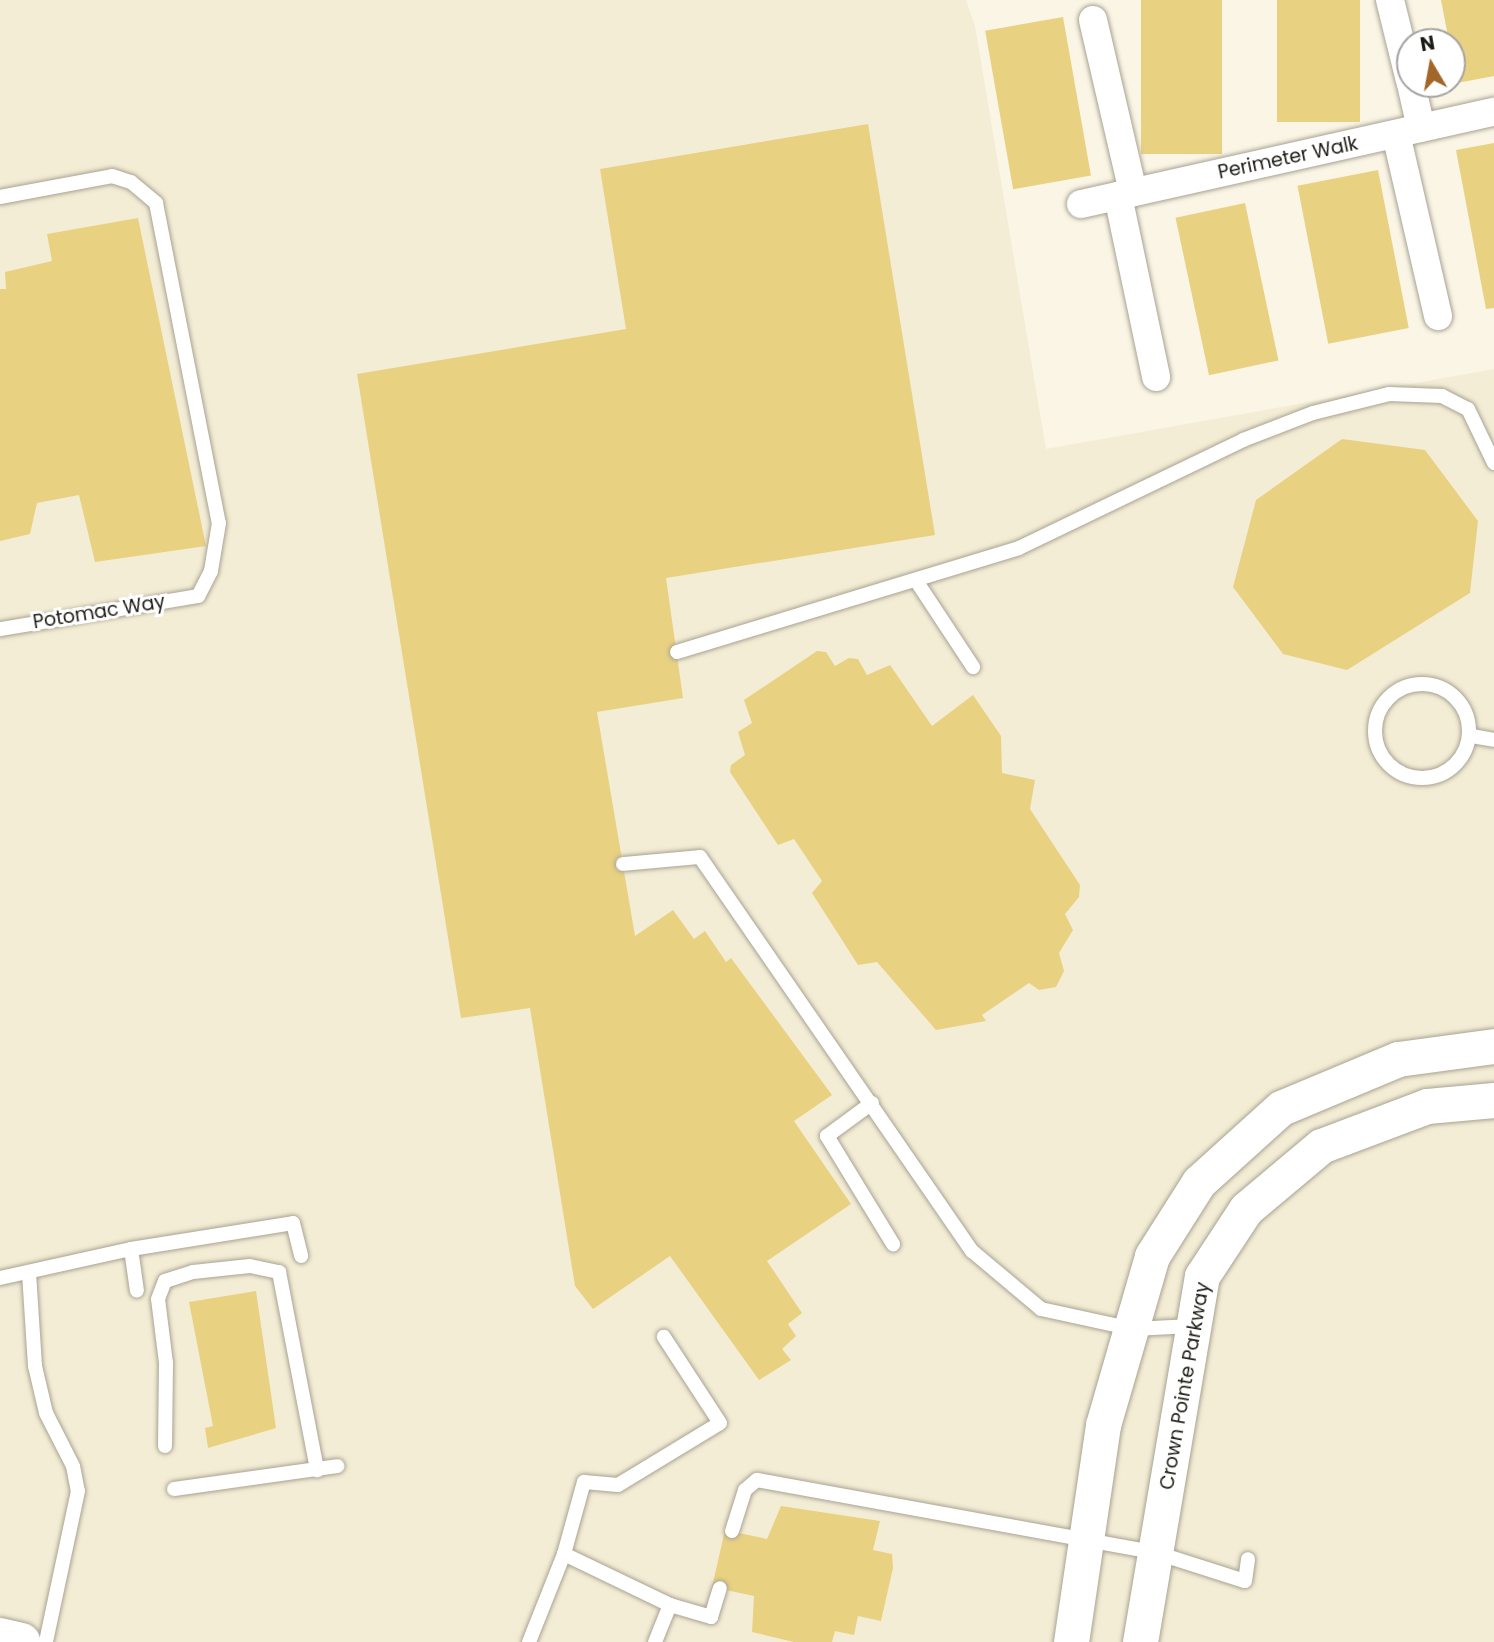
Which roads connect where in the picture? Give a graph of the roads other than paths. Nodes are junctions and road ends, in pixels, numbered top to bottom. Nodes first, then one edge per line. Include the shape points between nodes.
1 (1390, 0) edge
2 (1093, 20) dead end
3 (1397, 28) edge
4 (1410, 98) edge
5 (1494, 112) edge
6 (1409, 131) junction
7 (1125, 194) junction
8 (0, 197) edge
9 (1081, 204) dead end
10 (1438, 316) dead end
11 (1156, 377) dead end
12 (1494, 463) edge
13 (917, 582) junction
14 (0, 629) edge
15 (677, 652) dead end
16 (973, 667) dead end
17 (1472, 737) junction
18 (1494, 740) edge
19 (623, 864) dead end
20 (1494, 1046) edge
21 (1494, 1100) edge
22 (872, 1103) junction
23 (893, 1244) dead end
24 (131, 1249) junction
25 (301, 1256) dead end
26 (29, 1273) junction
27 (0, 1278) edge
28 (137, 1291) dead end
29 (1194, 1326) junction
30 (1133, 1329) junction
31 (664, 1337) dead end
32 (165, 1446) dead end
33 (337, 1466) dead end
34 (317, 1470) junction
35 (174, 1489) dead end
36 (733, 1531) dead end
37 (1087, 1543) junction
38 (1157, 1553) junction
39 (564, 1554) junction
40 (1248, 1559) dead end
41 (720, 1588) dead end
42 (670, 1605) junction
43 (0, 1637) edge
44 (20, 1642) edge
45 (46, 1642) edge
46 (529, 1642) edge
47 (654, 1642) edge
48 (1071, 1642) edge
49 (1140, 1642) edge

1 - 3 street
2 - 7 street
4 - 6 street
5 - 6 street, Perimeter Walk
6 - 7 street, Perimeter Walk
6 - 10 street
7 - 9 street, Perimeter Walk
7 - 11 street
8 - 14 lane, Potomac Way via 112,176 131,182 156,203 219,523 211,571 198,596
12 - 13 lane via 1468,409 1442,396 1389,394 1313,413 1243,440 1019,548
13 - 15 lane
13 - 16 lane
17 - 17 lane via 1456,763 1439,775 1418,778 1397,772 1382,758 1374,738 1376,717 1395,692 1425,684 1446,690 1461,704
17 - 18 lane
19 - 22 lane via 700,857
20 - 30 street via 1398,1059 1281,1108 1199,1182 1152,1256
21 - 29 street, Crown Pointe Parkway via 1427,1106 1321,1146 1245,1209 1202,1276
22 - 23 lane via 827,1136
22 - 30 lane via 972,1251 1041,1309
24 - 25 lane via 293,1223
24 - 26 lane
24 - 28 lane
26 - 27 lane
26 - 45 lane via 36,1366 46,1413 73,1466 78,1492
29 - 30 lane
29 - 38 street, Crown Pointe Parkway
30 - 37 street via 1103,1425
31 - 39 lane via 720,1423 618,1485 584,1482
32 - 34 lane via 166,1363 159,1299 165,1281 193,1272 250,1266 279,1272
33 - 34 lane
34 - 35 lane
36 - 37 lane via 744,1490 757,1480
37 - 38 lane
37 - 48 street
38 - 40 lane via 1245,1581
38 - 49 street, Crown Pointe Parkway
39 - 42 lane
39 - 46 lane
41 - 42 lane via 711,1617
42 - 47 lane
43 - 44 main road

